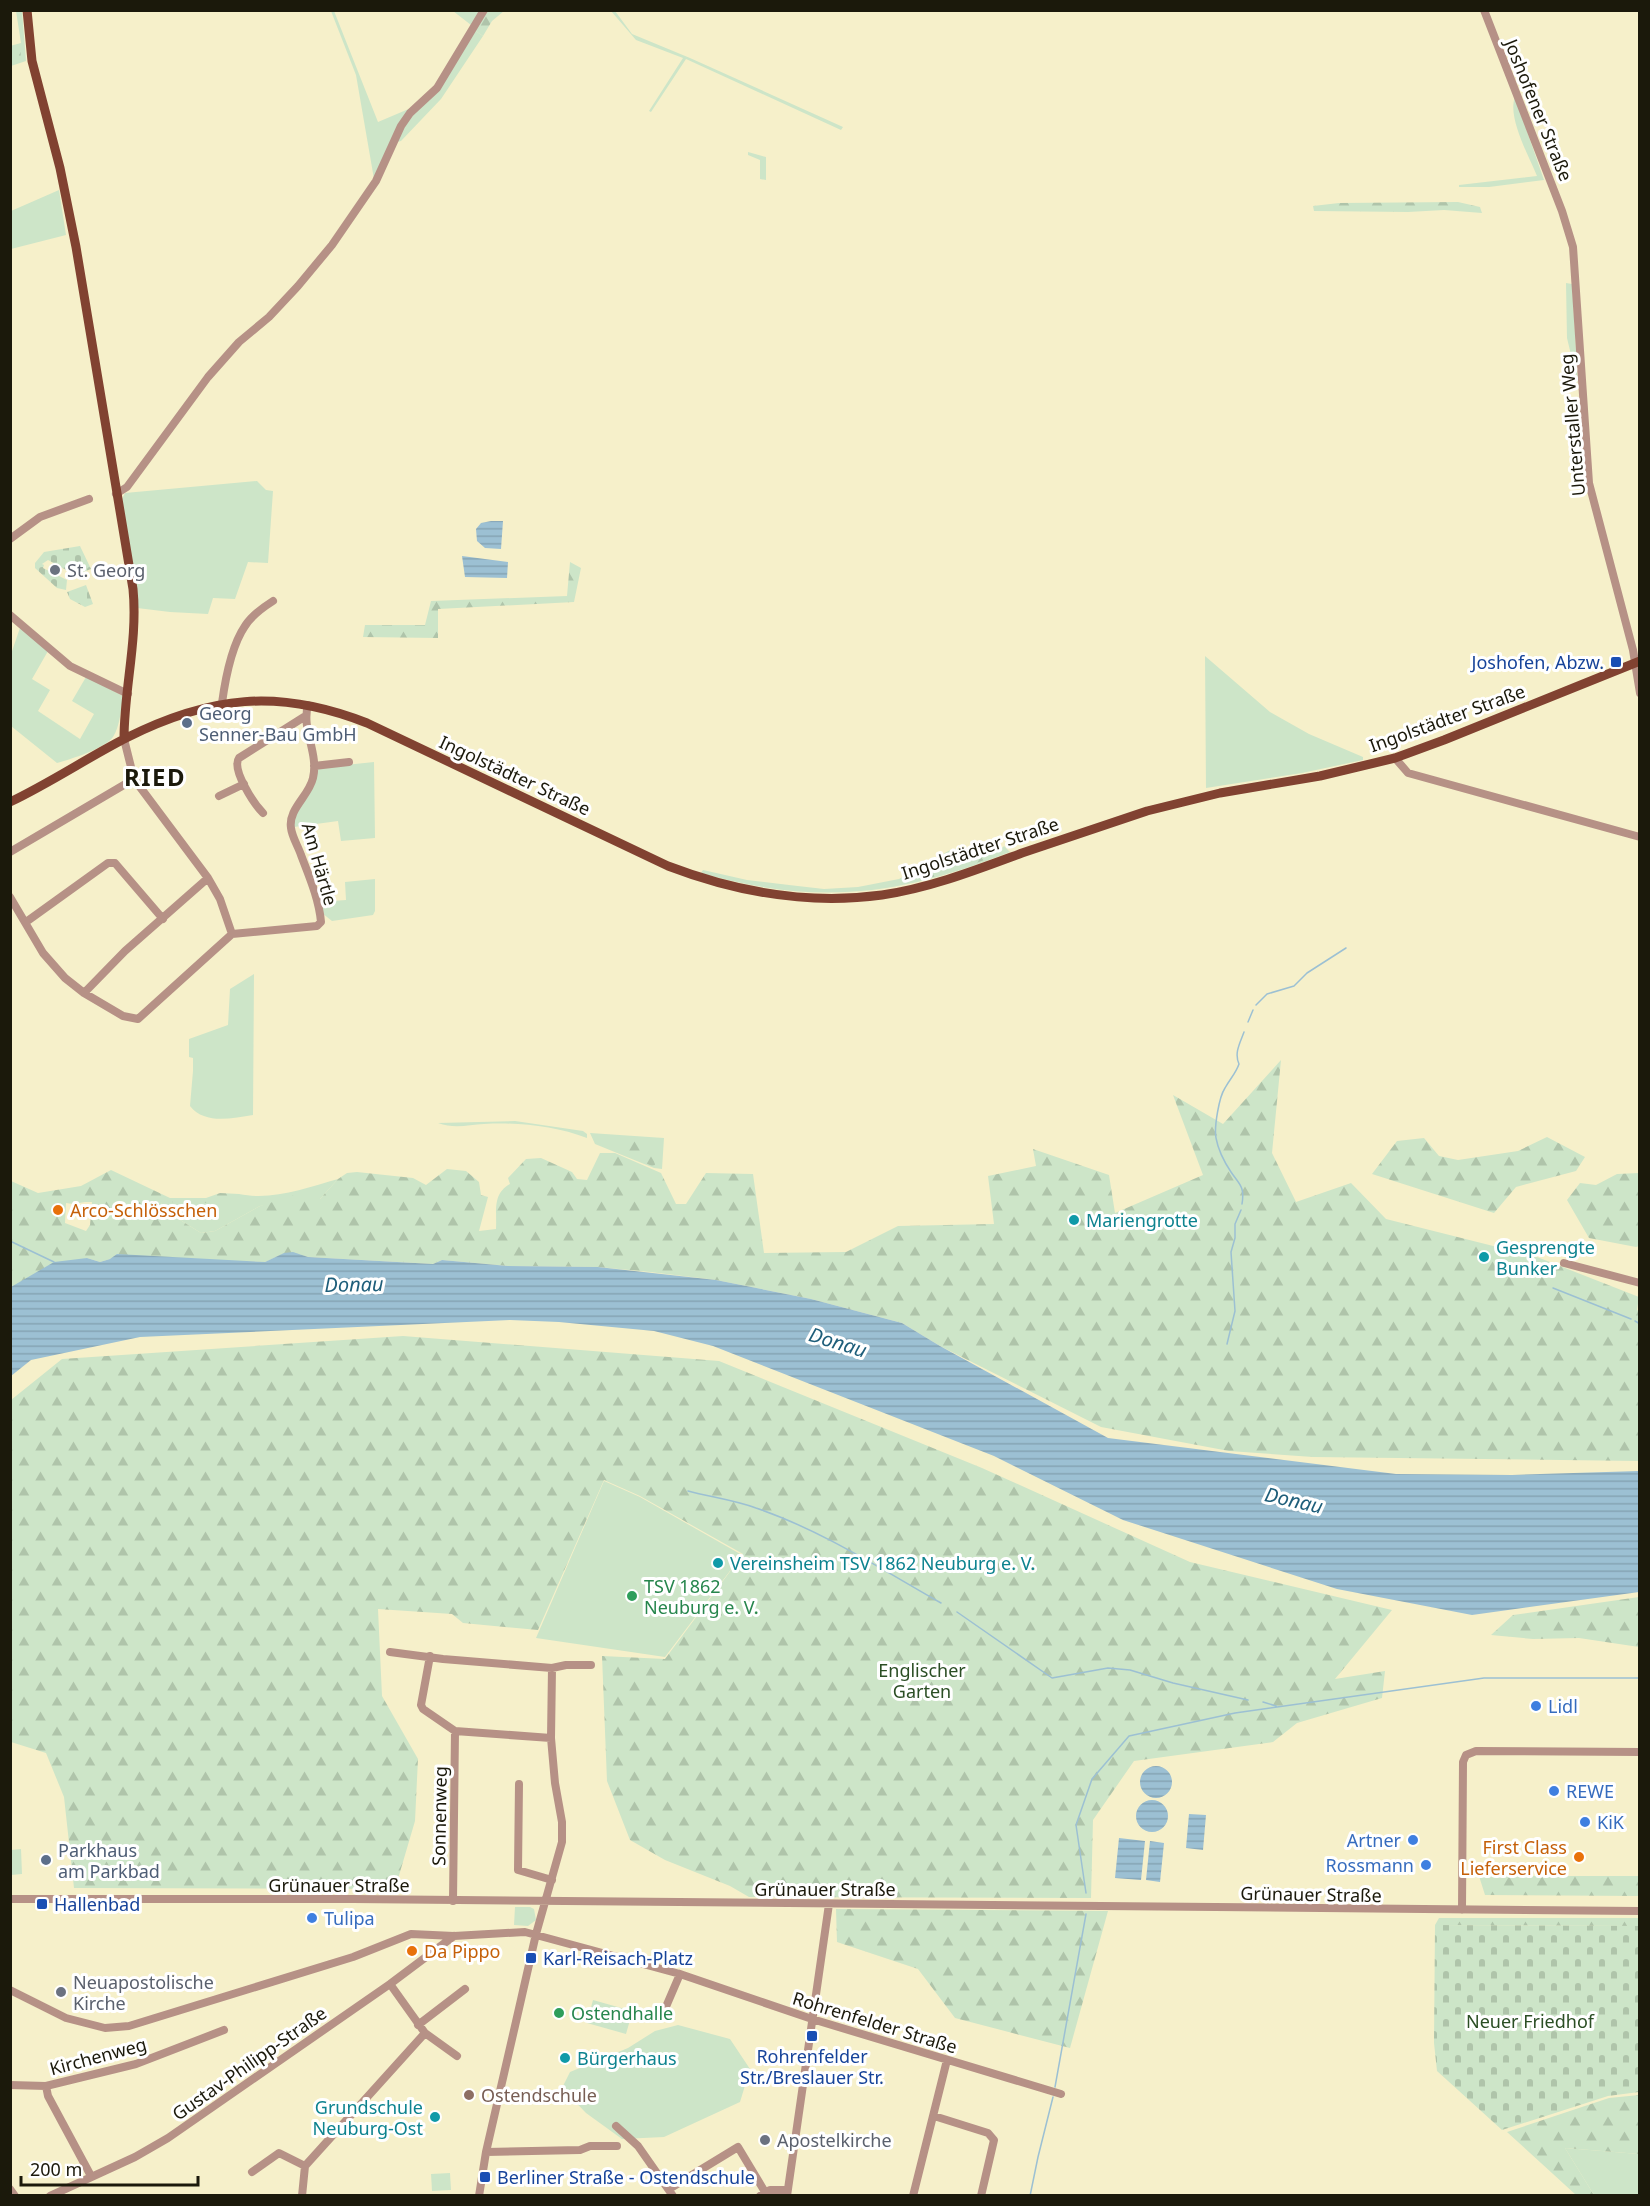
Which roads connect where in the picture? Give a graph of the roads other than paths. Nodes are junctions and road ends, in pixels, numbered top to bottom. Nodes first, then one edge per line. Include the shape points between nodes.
1 (27, 10) edge
2 (484, 10) edge
3 (1484, 10) edge
4 (1565, 222) joint
5 (116, 494) junction
6 (89, 499) dead end
7 (10, 539) edge
8 (273, 601) dead end
9 (10, 615) edge
10 (1638, 662) edge
11 (1640, 693) edge
12 (128, 694) junction
13 (222, 703) junction
14 (308, 705) junction
15 (304, 717) junction
16 (124, 739) junction
17 (1395, 758) junction
18 (349, 762) dead end
19 (314, 766) junction
20 (134, 779) junction
21 (244, 784) junction
22 (219, 796) dead end
23 (10, 802) edge
24 (263, 813) dead end
25 (1640, 837) edge
26 (10, 852) edge
27 (208, 878) junction
28 (10, 897) edge
29 (163, 919) junction
30 (26, 922) junction
31 (232, 934) junction
32 (84, 993) junction
33 (1564, 1263) dead end
34 (1640, 1283) edge
35 (390, 1652) dead end
36 (430, 1656) junction
37 (591, 1665) dead end
38 (552, 1668) junction
39 (455, 1731) junction
40 (552, 1738) junction
41 (1640, 1752) edge
42 (519, 1784) dead end
43 (552, 1880) junction
44 (10, 1899) edge
45 (453, 1901) junction
46 (546, 1902) junction
47 (829, 1904) junction
48 (1462, 1910) junction
49 (1640, 1911) edge
50 (536, 1934) junction
51 (454, 1936) junction
52 (680, 1974) junction
53 (390, 1984) junction
54 (465, 1989) dead end
55 (10, 1990) edge
56 (665, 2009) dead end
57 (812, 2019) junction
58 (418, 2025) junction
59 (224, 2030) dead end
60 (425, 2033) junction
61 (457, 2055) dead end
62 (947, 2060) junction
63 (10, 2085) edge
64 (46, 2086) junction
65 (1061, 2094) dead end
66 (934, 2115) junction
67 (616, 2126) dead end
68 (617, 2146) dead end
69 (486, 2152) junction
70 (305, 2166) junction
71 (252, 2172) dead end
72 (91, 2176) junction
73 (10, 2189) edge
74 (671, 2192) edge
75 (787, 2193) edge
76 (762, 2194) edge
77 (15, 2196) edge
78 (50, 2196) edge
79 (302, 2196) edge
80 (479, 2196) edge
81 (913, 2196) edge
82 (981, 2196) edge

1 - 5 main road via 32,61 74,237
2 - 5 street via 437,88 401,126 376,181 332,245 269,317 239,342 208,377 127,487
3 - 4 street, Joshofener Straße
4 - 10 street, Unterstaller Weg via 1573,247 1589,483
5 - 12 main road via 135,608
6 - 7 street via 40,517
8 - 13 street via 255,613 244,627
9 - 12 street via 70,666
10 - 11 street, Unterstaller Weg
10 - 17 main road, Ingolstädter Straße
12 - 16 main road
13 - 14 main road, Ingolstädter Straße via 263,700
13 - 16 main road, Ingolstädter Straße via 175,716
14 - 15 street
14 - 17 main road, Ingolstädter Straße via 367,723 668,866 743,890 802,897 856,898 929,885 1147,811
15 - 19 street, Am Härtle
15 - 21 street via 239,758 236,768
16 - 20 street
16 - 23 main road, Ingolstädter Straße
17 - 25 street via 1408,773
18 - 19 street
19 - 31 street, Am Härtle via 313,781 293,814 291,830 321,922 317,926
20 - 26 street
20 - 27 street
21 - 22 street
21 - 24 street
27 - 29 street
27 - 31 street
28 - 30 street
29 - 30 street via 115,863 108,862
29 - 32 street
30 - 32 street via 43,953
31 - 32 street via 138,1018 123,1016
33 - 34 street
35 - 36 street
36 - 38 street
36 - 39 street via 421,1705
37 - 38 street
38 - 40 street
39 - 40 street
39 - 45 street, Sonnenweg
40 - 43 street via 562,1842
41 - 48 street via 1476,1751 1466,1755
42 - 43 street via 518,1870
43 - 46 street
44 - 45 street, Grünauer Straße
45 - 46 street, Grünauer Straße
46 - 47 street, Grünauer Straße
46 - 50 street
47 - 48 street, Grünauer Straße
47 - 57 street
48 - 49 street, Grünauer Straße
50 - 51 street, Rohrenfelder Straße
50 - 52 street, Rohrenfelder Straße
50 - 69 street
51 - 53 street, Gustav-Philipp-Straße
51 - 55 street, Rohrenfelder Straße via 411,1934 353,1957 129,2026 105,2028 66,2018
52 - 56 street
52 - 57 street, Rohrenfelder Straße
53 - 58 street
53 - 72 street, Gustav-Philipp-Straße via 168,2138
54 - 58 street
57 - 62 street, Rohrenfelder Straße
57 - 75 street
58 - 60 street
59 - 64 street, Kirchenweg via 136,2064
60 - 61 street
60 - 70 street
62 - 65 street, Rohrenfelder Straße
62 - 66 street
63 - 64 street, Kirchenweg
64 - 72 street
66 - 81 street
66 - 82 street via 987,2133 994,2140
67 - 74 street via 638,2146
68 - 69 street
69 - 80 street
70 - 71 street via 279,2153
70 - 79 street
72 - 78 street, Gustav-Philipp-Straße
73 - 77 street
74 - 76 street via 738,2147
75 - 76 street via 770,2190

